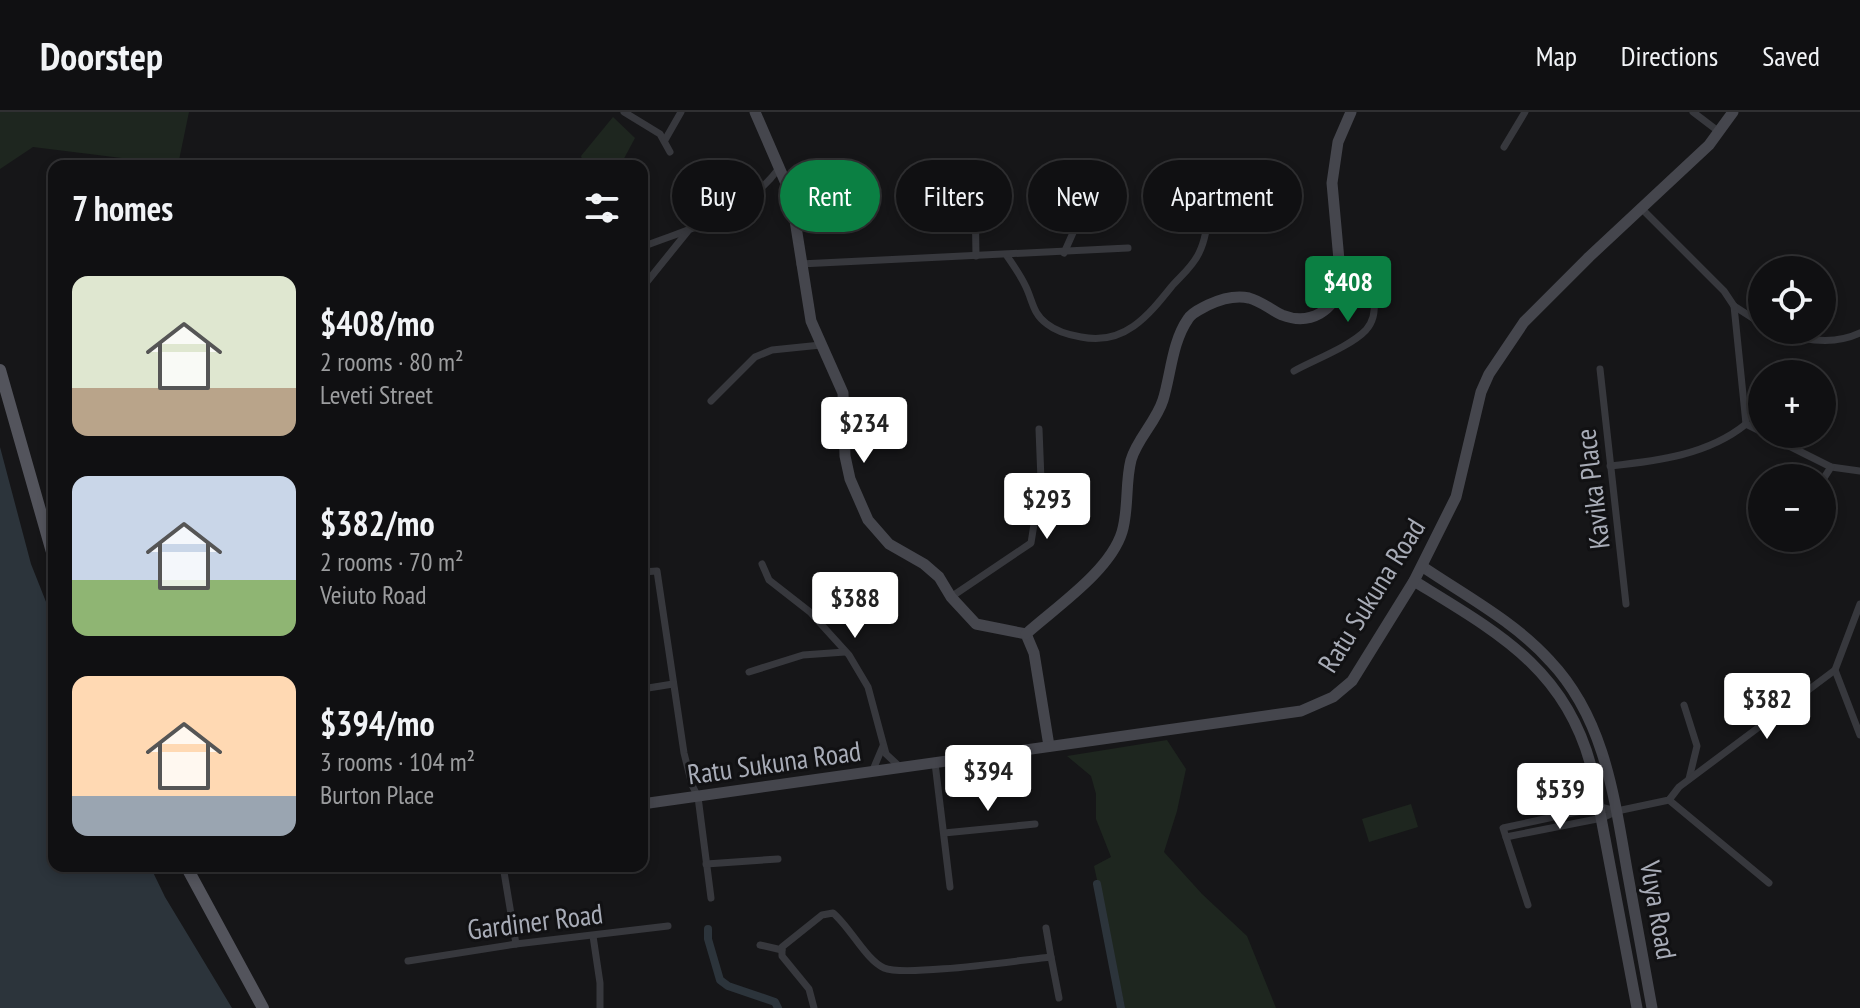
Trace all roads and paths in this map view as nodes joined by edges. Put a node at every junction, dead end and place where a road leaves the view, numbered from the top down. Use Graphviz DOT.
graph roads {
  1 [pos="624,112"];
  2 [pos="681,112"];
  3 [pos="755,112"];
  4 [pos="1351,112"];
  5 [pos="1525,112"];
  6 [pos="1693,112"];
  7 [pos="1733,112"];
  8 [pos="1718,131"];
  9 [pos="665,140"];
  10 [pos="1504,147"];
  11 [pos="670,152"];
  12 [pos="780,167"];
  13 [pos="764,185"];
  14 [pos="1642,209"];
  15 [pos="681,232"];
  16 [pos="687,232"];
  17 [pos="796,232"];
  18 [pos="976,232"];
  19 [pos="1073,232"];
  20 [pos="1205,232"];
  21 [pos="648,245"];
  22 [pos="1128,248"];
  23 [pos="1064,253"];
  24 [pos="976,256"];
  25 [pos="1007,256"];
  26 [pos="1339,259"];
  27 [pos="800,264"];
  28 [pos="648,280"];
  29 [pos="1734,306"];
  30 [pos="1748,315"];
  31 [pos="1860,333"];
  32 [pos="1836,339"];
  33 [pos="821,345"];
  34 [pos="1600,369"];
  35 [pos="0,370"];
  36 [pos="1294,371"];
  37 [pos="711,401"];
  38 [pos="1746,424"];
  39 [pos="1039,429"];
  40 [pos="1794,448"];
  41 [pos="1825,464"];
  42 [pos="1610,466"];
  43 [pos="1836,468"];
  44 [pos="1860,471"];
  45 [pos="48,538"];
  46 [pos="762,564"];
  47 [pos="1423,567"];
  48 [pos="648,572"];
  49 [pos="1414,581"];
  50 [pos="951,597"];
  51 [pos="1626,604"];
  52 [pos="1860,604"];
  53 [pos="1026,634"];
  54 [pos="845,652"];
  55 [pos="1835,670"];
  56 [pos="749,672"];
  57 [pos="673,684"];
  58 [pos="648,688"];
  59 [pos="1684,705"];
  60 [pos="1860,735"];
  61 [pos="883,746"];
  62 [pos="1049,746"];
  63 [pos="935,763"];
  64 [pos="901,768"];
  65 [pos="872,772"];
  66 [pos="1689,779"];
  67 [pos="698,797"];
  68 [pos="1669,800"];
  69 [pos="648,803"];
  70 [pos="1617,811"];
  71 [pos="1601,813"];
  72 [pos="1035,824"];
  73 [pos="944,833"];
  74 [pos="778,859"];
  75 [pos="706,864"];
  76 [pos="189,872"];
  77 [pos="504,872"];
  78 [pos="1769,883"];
  79 [pos="950,887"];
  80 [pos="711,898"];
  81 [pos="1528,905"];
  82 [pos="668,926"];
  83 [pos="1046,928"];
  84 [pos="593,936"];
  85 [pos="516,944"];
  86 [pos="760,945"];
  87 [pos="782,950"];
  88 [pos="1051,957"];
  89 [pos="408,961"];
  90 [pos="1059,998"];
  91 [pos="263,1008"];
  92 [pos="600,1008"];
  93 [pos="814,1008"];
  94 [pos="1637,1008"];
  95 [pos="1652,1008"];
  1 -- 9 [label="street"];
  2 -- 9 [label="street"];
  3 -- 12 [label="main road"];
  4 -- 26 [label="main road"];
  5 -- 10 [label="street"];
  6 -- 8 [label="street"];
  7 -- 8 [label="main road, Ratu Sukuna Road"];
  8 -- 14 [label="main road, Ratu Sukuna Road"];
  9 -- 11 [label="street"];
  12 -- 13 [label="street"];
  14 -- 29 [label="street"];
  14 -- 47 [label="main road, Ratu Sukuna Road"];
  15 -- 21 [label="street"];
  16 -- 28 [label="street"];
  17 -- 27 [label="main road"];
  18 -- 24 [label="street"];
  19 -- 23 [label="street"];
  20 -- 25 [label="street"];
  22 -- 23 [label="street"];
  23 -- 25 [label="street"];
  24 -- 25 [label="street"];
  24 -- 27 [label="street"];
  26 -- 36 [label="street"];
  26 -- 53 [label="main road"];
  27 -- 33 [label="main road"];
  29 -- 30 [label="street"];
  29 -- 38 [label="street"];
  31 -- 32 [label="street"];
  33 -- 37 [label="street"];
  33 -- 50 [label="main road"];
  34 -- 42 [label="street, Kavika Place"];
  35 -- 45 [label="main road"];
  38 -- 42 [label="street"];
  39 -- 50 [label="street"];
  40 -- 41 [label="street"];
  42 -- 51 [label="street, Kavika Place"];
  43 -- 44 [label="street"];
  46 -- 54 [label="street"];
  47 -- 49 [label="main road, Ratu Sukuna Road"];
  47 -- 70 [label="main road, Vuya Road"];
  48 -- 57 [label="street"];
  49 -- 62 [label="main road, Ratu Sukuna Road"];
  49 -- 71 [label="main road, Vuya Road"];
  50 -- 53 [label="main road"];
  52 -- 55 [label="street"];
  53 -- 62 [label="main road"];
  54 -- 56 [label="street"];
  54 -- 61 [label="street"];
  55 -- 60 [label="street"];
  55 -- 66 [label="street"];
  57 -- 58 [label="street"];
  57 -- 67 [label="street"];
  59 -- 66 [label="street"];
  61 -- 64 [label="street"];
  61 -- 65 [label="street"];
  62 -- 63 [label="main road, Ratu Sukuna Road"];
  63 -- 64 [label="main road, Ratu Sukuna Road"];
  63 -- 73 [label="street"];
  64 -- 65 [label="main road, Ratu Sukuna Road"];
  65 -- 67 [label="main road, Ratu Sukuna Road"];
  66 -- 68 [label="street"];
  67 -- 69 [label="main road, Ratu Sukuna Road"];
  67 -- 75 [label="street"];
  68 -- 70 [label="street"];
  68 -- 78 [label="street"];
  70 -- 71 [label="street"];
  70 -- 95 [label="main road, Vuya Road"];
  71 -- 81 [label="street"];
  71 -- 94 [label="main road, Vuya Road"];
  72 -- 73 [label="street"];
  73 -- 79 [label="street"];
  74 -- 75 [label="street"];
  75 -- 80 [label="street"];
  76 -- 91 [label="main road"];
  77 -- 85 [label="street"];
  82 -- 84 [label="street, Gardiner Road"];
  83 -- 88 [label="street"];
  84 -- 85 [label="street, Gardiner Road"];
  84 -- 92 [label="street"];
  85 -- 89 [label="street, Gardiner Road"];
  86 -- 87 [label="street"];
  87 -- 88 [label="street"];
  87 -- 93 [label="street"];
  88 -- 90 [label="street"];
}
